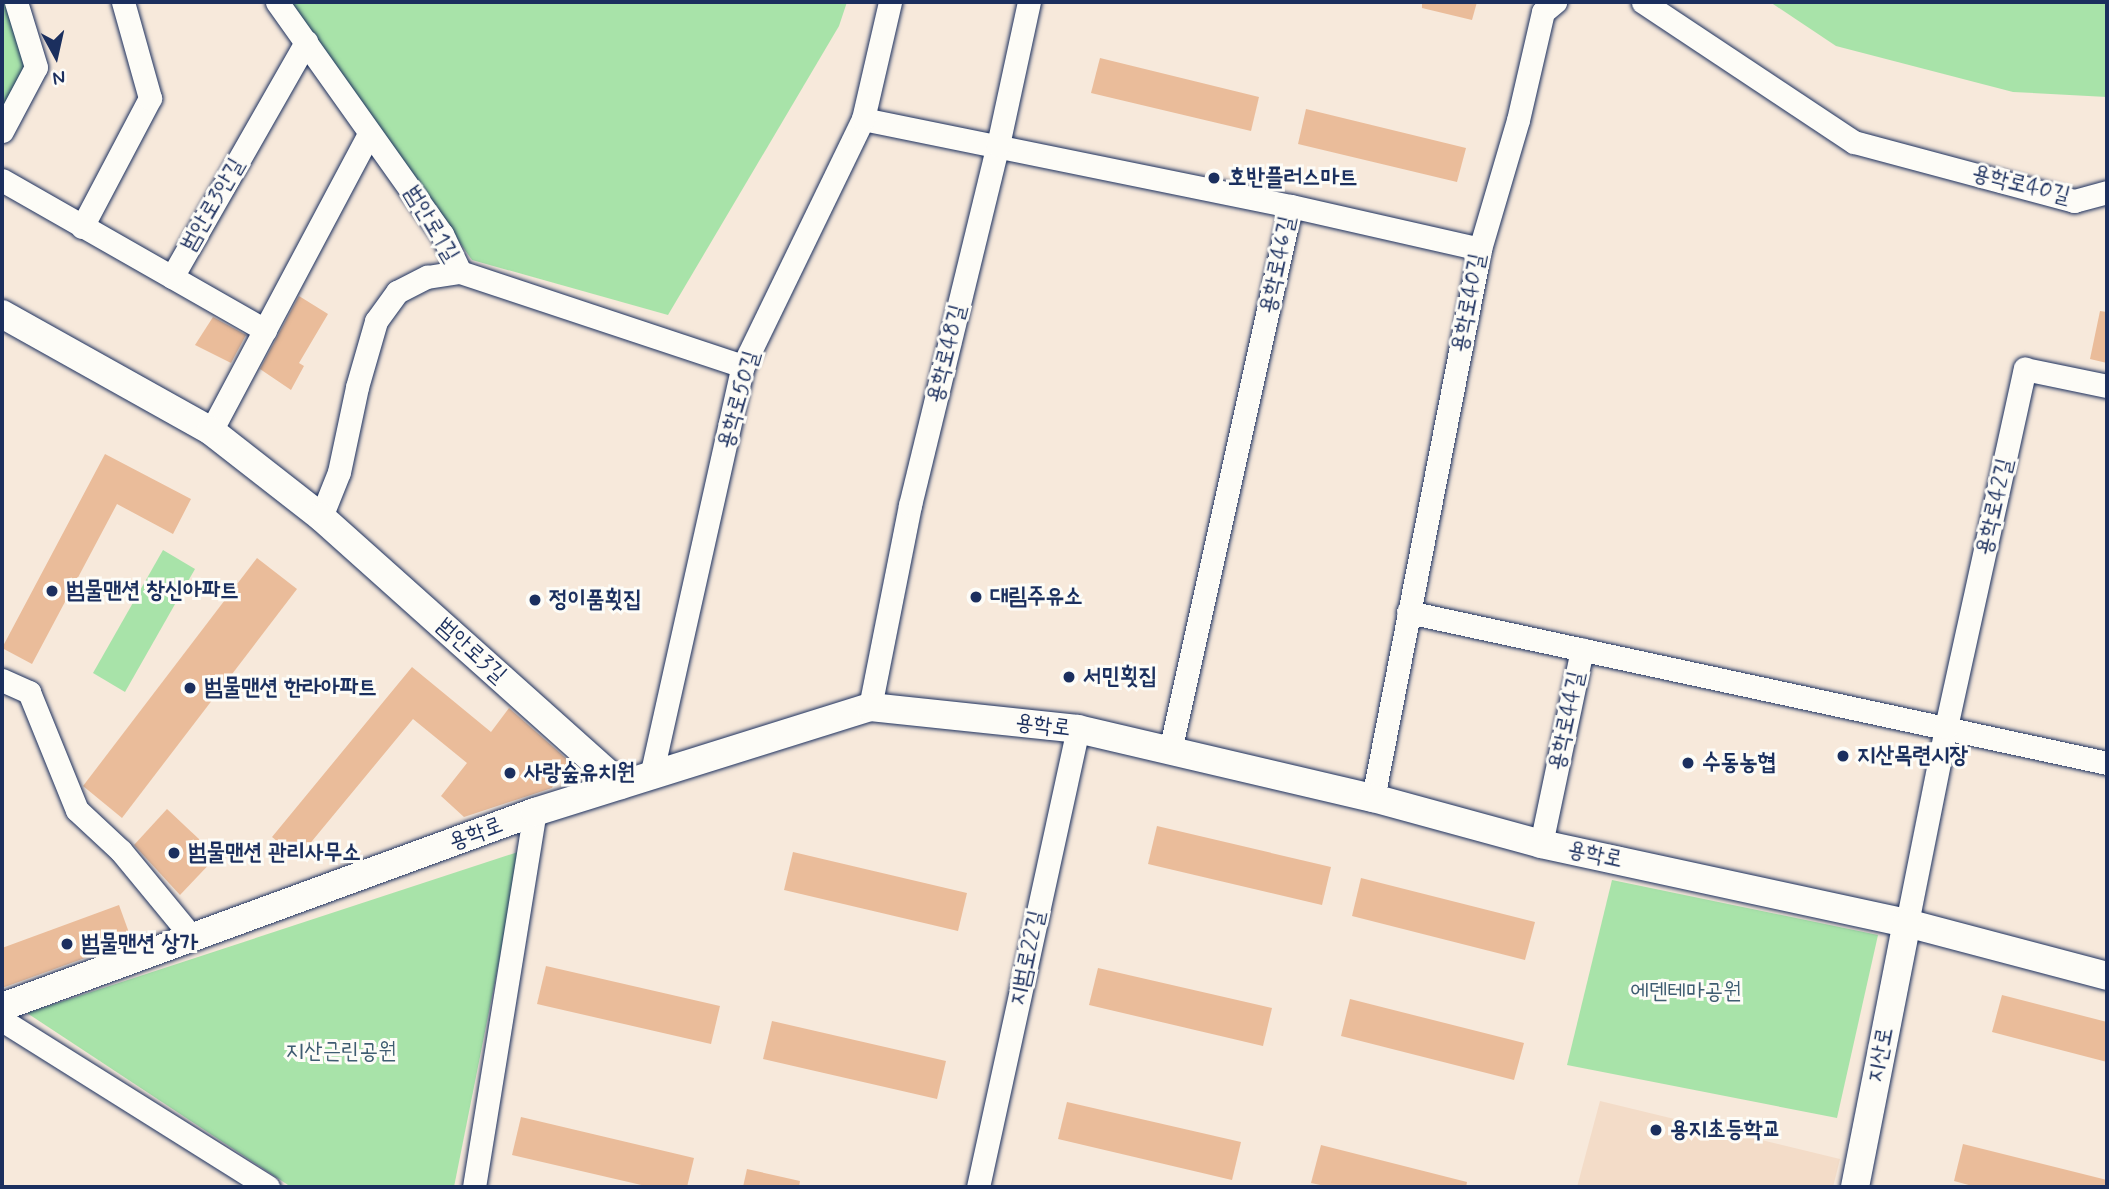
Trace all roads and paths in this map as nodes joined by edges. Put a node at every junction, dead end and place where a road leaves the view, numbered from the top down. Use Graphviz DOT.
graph roads {
  1 [pos="16,2"];
  2 [pos="124,2"];
  3 [pos="277,2"];
  4 [pos="890,2"];
  5 [pos="1029,2"];
  6 [pos="1555,2"];
  7 [pos="1643,2"];
  8 [pos="306,42"];
  9 [pos="863,119"];
  10 [pos="2,131"];
  11 [pos="369,134"];
  12 [pos="998,145"];
  13 [pos="2,180"];
  14 [pos="2107,192"];
  15 [pos="1291,206"];
  16 [pos="82,227"];
  17 [pos="1479,249"];
  18 [pos="460,272"];
  19 [pos="172,278"];
  20 [pos="2,314"];
  21 [pos="265,330"];
  22 [pos="743,366"];
  23 [pos="2107,386"];
  24 [pos="211,431"];
  25 [pos="321,517"];
  26 [pos="1408,612"];
  27 [pos="1582,649"];
  28 [pos="2,680"];
  29 [pos="870,707"];
  30 [pos="1946,727"];
  31 [pos="1078,730"];
  32 [pos="1170,751"];
  33 [pos="2107,763"];
  34 [pos="650,776"];
  35 [pos="621,785"];
  36 [pos="1373,798"];
  37 [pos="535,812"];
  38 [pos="1541,844"];
  39 [pos="1906,923"];
  40 [pos="192,937"];
  41 [pos="2107,975"];
  42 [pos="2,1007"];
  43 [pos="2,1020"];
  44 [pos="268,1187"];
  45 [pos="474,1187"];
  46 [pos="978,1187"];
  47 [pos="1855,1187"];
  1 -- 10 [label="street"];
  2 -- 16 [label="street"];
  3 -- 8 [label="street, 범안로1길"];
  4 -- 9 [label="street, 용학로50길"];
  5 -- 12 [label="street, 용학로48길"];
  6 -- 17 [label="street, 용학로40길"];
  7 -- 14 [label="street, 용학로40길"];
  8 -- 11 [label="street, 범안로1길"];
  8 -- 19 [label="street, 범안로3안길"];
  9 -- 12 [label="street, 용학로46길"];
  9 -- 22 [label="street, 용학로50길"];
  11 -- 18 [label="street, 범안로1길"];
  11 -- 21 [label="street"];
  12 -- 15 [label="street, 용학로46길"];
  12 -- 29 [label="street, 용학로48길"];
  13 -- 16 [label="street, 범안로3안길"];
  15 -- 17 [label="street"];
  15 -- 32 [label="street, 용학로46길"];
  16 -- 19 [label="street, 범안로3안길"];
  17 -- 26 [label="street, 용학로40길"];
  18 -- 22 [label="street, 범안로1길"];
  18 -- 25 [label="street"];
  19 -- 21 [label="street"];
  20 -- 24 [label="street, 범안로3길"];
  21 -- 24 [label="street"];
  22 -- 34 [label="street, 용학로50길"];
  23 -- 30 [label="street, 용학로42길"];
  24 -- 25 [label="street, 범안로3길"];
  25 -- 35 [label="street, 범안로3길"];
  26 -- 27 [label="street, 용학로44길"];
  26 -- 36 [label="street, 용학로40길"];
  27 -- 30 [label="street"];
  27 -- 38 [label="street, 용학로44길"];
  28 -- 40 [label="street"];
  29 -- 31 [label="street, 용학로"];
  29 -- 34 [label="street, 용학로"];
  30 -- 33 [label="street"];
  30 -- 39 [label="street, 용학로42길"];
  31 -- 32 [label="street, 용학로"];
  31 -- 46 [label="street, 지범로22길"];
  32 -- 36 [label="street, 용학로"];
  34 -- 35 [label="street, 용학로"];
  35 -- 37 [label="street, 용학로"];
  36 -- 38 [label="street, 용학로"];
  37 -- 40 [label="street, 용학로"];
  37 -- 45 [label="street"];
  38 -- 39 [label="street, 용학로"];
  39 -- 41 [label="street, 용학로"];
  39 -- 47 [label="street, 지산로"];
  40 -- 42 [label="street, 용학로"];
  43 -- 44 [label="street"];
}
